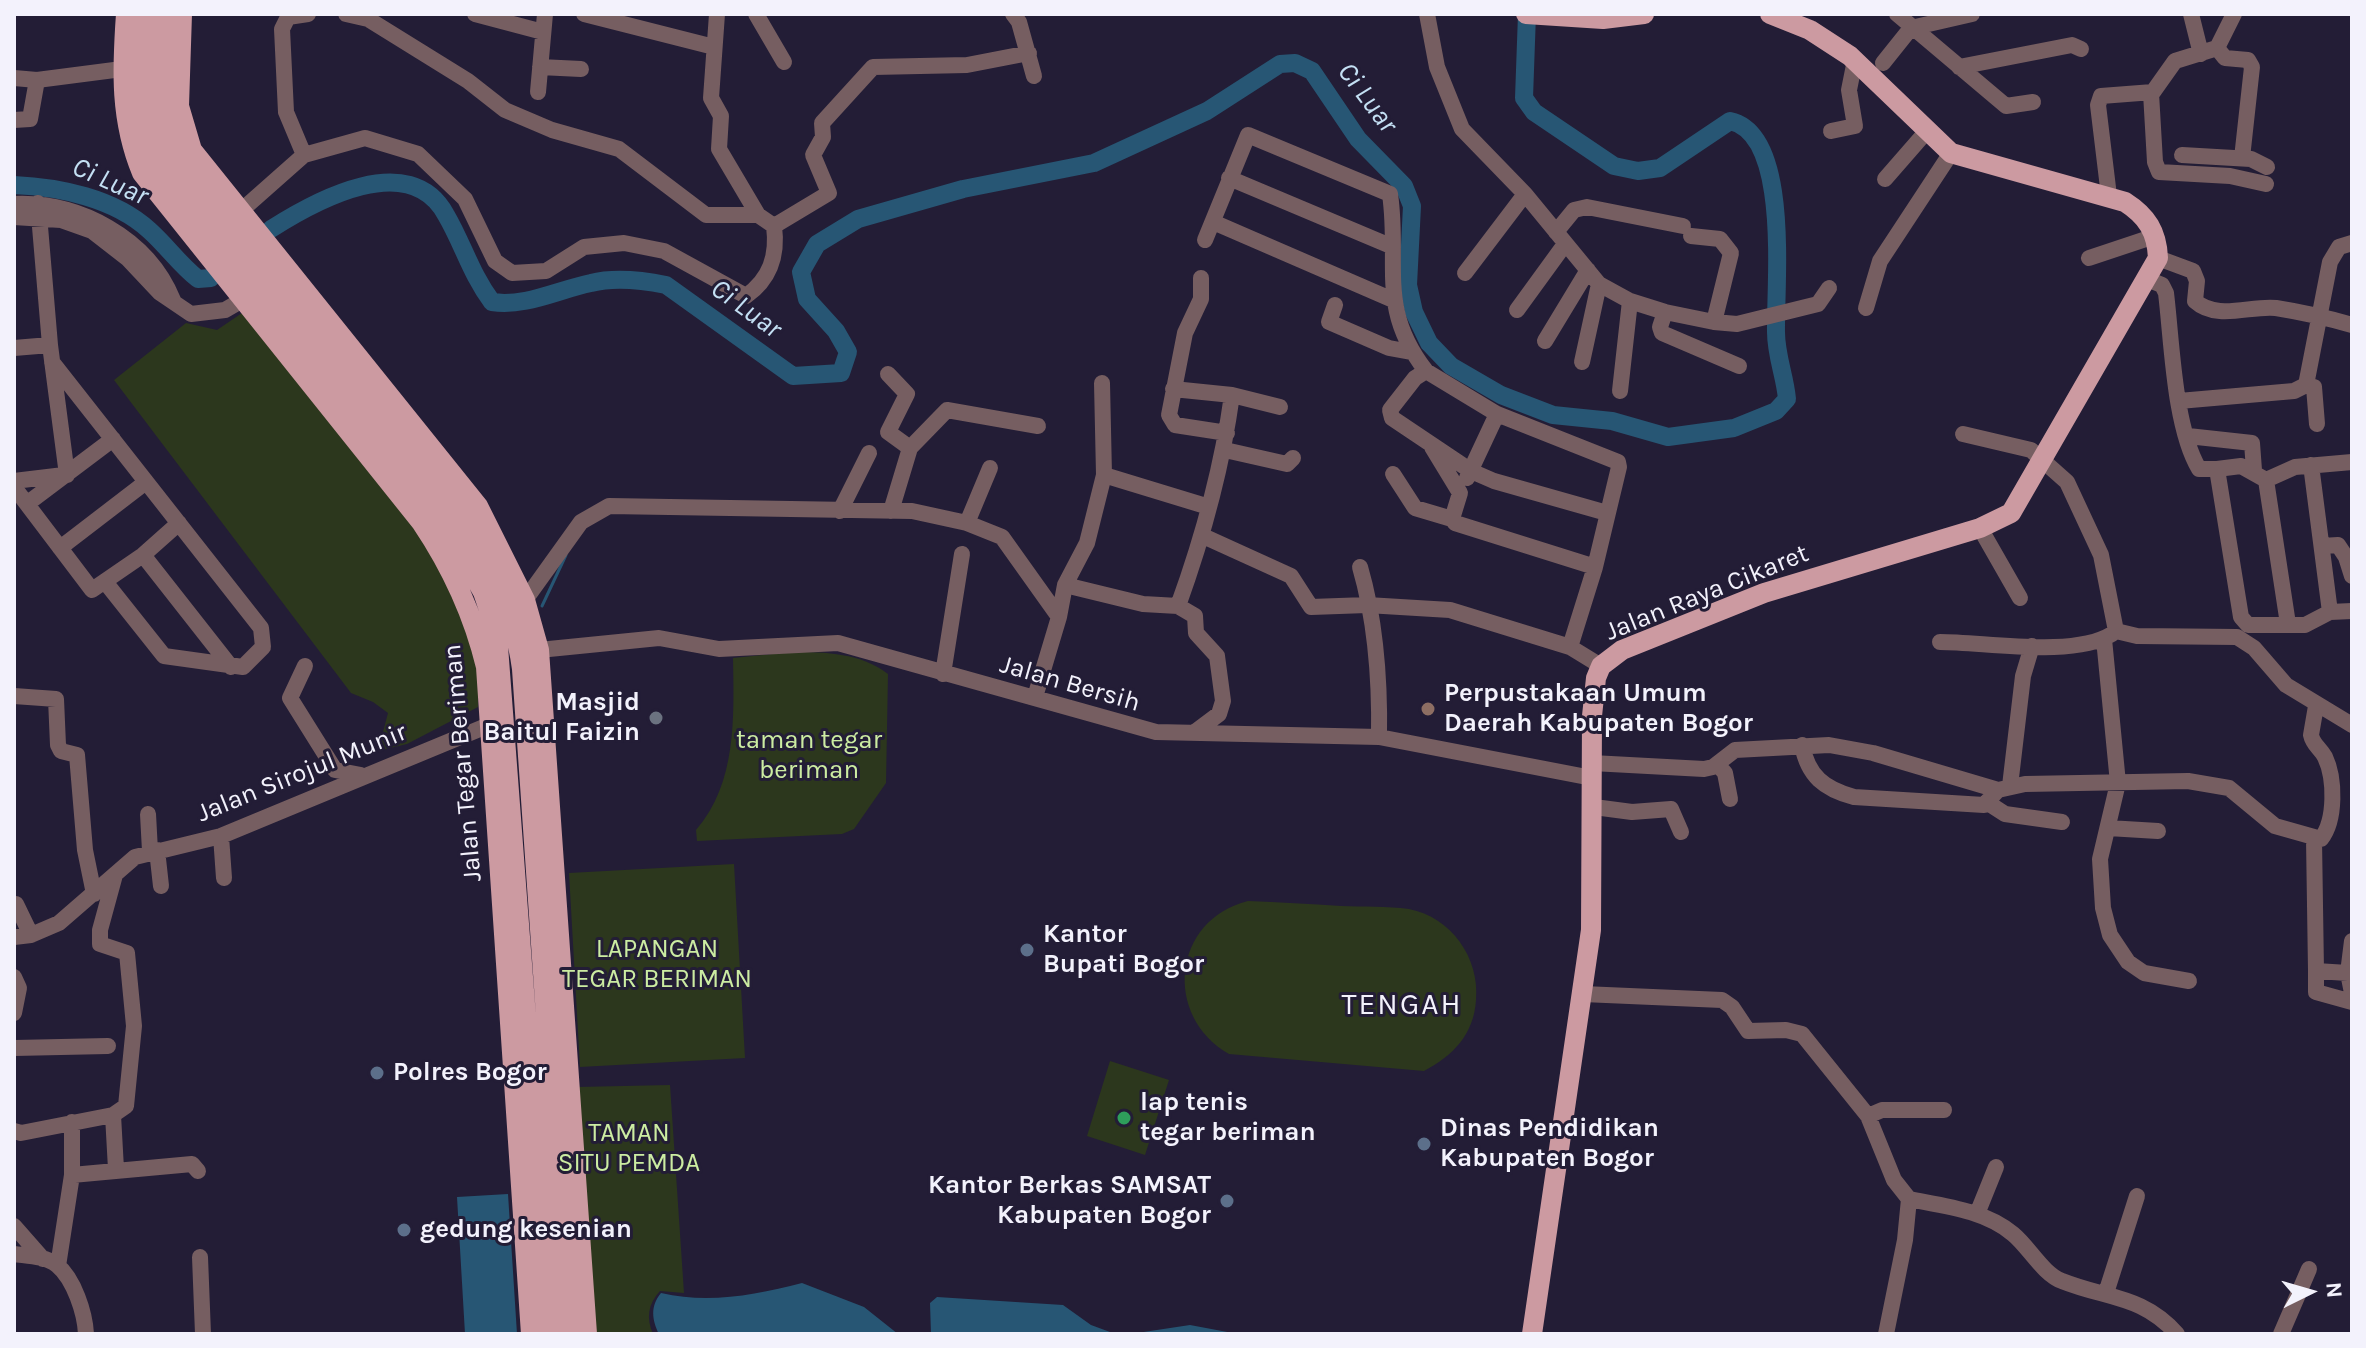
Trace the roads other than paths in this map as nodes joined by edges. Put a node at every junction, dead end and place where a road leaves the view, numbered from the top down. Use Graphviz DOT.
graph roads {
  1 [pos="126,14"];
  2 [pos="144,14"];
  3 [pos="163,14"];
  4 [pos="182,14"];
  5 [pos="308,14"];
  6 [pos="346,14"];
  7 [pos="475,14"];
  8 [pos="545,14"];
  9 [pos="584,14"];
  10 [pos="717,14"];
  11 [pos="756,14"];
  12 [pos="1013,14"];
  13 [pos="1427,14"];
  14 [pos="1644,14"];
  15 [pos="1770,14"];
  16 [pos="1972,14"];
  17 [pos="2191,14"];
  18 [pos="2234,14"];
  19 [pos="1533,15"];
  20 [pos="611,17"];
  21 [pos="1798,19"];
  22 [pos="1905,19"];
  23 [pos="543,32"];
  24 [pos="714,47"];
  25 [pos="2081,49"];
  26 [pos="2209,51"];
  27 [pos="1029,53"];
  28 [pos="1855,60"];
  29 [pos="784,62"];
  30 [pos="1883,63"];
  31 [pos="540,67"];
  32 [pos="1959,67"];
  33 [pos="122,69"];
  34 [pos="581,69"];
  35 [pos="1034,76"];
  36 [pos="14,78"];
  37 [pos="37,80"];
  38 [pos="538,92"];
  39 [pos="2151,93"];
  40 [pos="2033,102"];
  41 [pos="14,120"];
  42 [pos="1831,131"];
  43 [pos="1926,132"];
  44 [pos="1951,153"];
  45 [pos="304,155"];
  46 [pos="2182,155"];
  47 [pos="2242,158"];
  48 [pos="1229,178"];
  49 [pos="1885,179"];
  50 [pos="1525,194"];
  51 [pos="2109,196"];
  52 [pos="14,204"];
  53 [pos="243,209"];
  54 [pos="38,210"];
  55 [pos="758,215"];
  56 [pos="14,217"];
  57 [pos="1213,222"];
  58 [pos="774,226"];
  59 [pos="2155,236"];
  60 [pos="1561,238"];
  61 [pos="1205,240"];
  62 [pos="2352,243"];
  63 [pos="1393,247"];
  64 [pos="2089,258"];
  65 [pos="2158,258"];
  66 [pos="1465,273"];
  67 [pos="1594,277"];
  68 [pos="1201,278"];
  69 [pos="2147,279"];
  70 [pos="1829,288"];
  71 [pos="276,295"];
  72 [pos="244,299"];
  73 [pos="1393,300"];
  74 [pos="1630,301"];
  75 [pos="1335,305"];
  76 [pos="1866,308"];
  77 [pos="1517,310"];
  78 [pos="1665,312"];
  79 [pos="2318,317"];
  80 [pos="1714,322"];
  81 [pos="2352,325"];
  82 [pos="1545,341"];
  83 [pos="14,348"];
  84 [pos="1411,352"];
  85 [pos="51,354"];
  86 [pos="1582,362"];
  87 [pos="1739,366"];
  88 [pos="1426,371"];
  89 [pos="888,374"];
  90 [pos="1102,383"];
  91 [pos="2306,385"];
  92 [pos="1173,389"];
  93 [pos="1620,391"];
  94 [pos="1232,395"];
  95 [pos="2179,401"];
  96 [pos="1280,407"];
  97 [pos="1497,414"];
  98 [pos="386,418"];
  99 [pos="411,423"];
  100 [pos="2317,424"];
  101 [pos="1038,426"];
  102 [pos="1963,434"];
  103 [pos="2188,436"];
  104 [pos="113,439"];
  105 [pos="1427,439"];
  106 [pos="1226,441"];
  107 [pos="910,448"];
  108 [pos="869,453"];
  109 [pos="391,455"];
  110 [pos="2041,456"];
  111 [pos="1293,458"];
  112 [pos="370,459"];
  113 [pos="2352,462"];
  114 [pos="2311,465"];
  115 [pos="990,468"];
  116 [pos="2217,469"];
  117 [pos="1471,471"];
  118 [pos="1393,474"];
  119 [pos="67,475"];
  120 [pos="1104,475"];
  121 [pos="2260,475"];
  122 [pos="146,482"];
  123 [pos="14,484"];
  124 [pos="1460,493"];
  125 [pos="28,503"];
  126 [pos="1209,507"];
  127 [pos="840,511"];
  128 [pos="891,511"];
  129 [pos="1607,513"];
  130 [pos="1452,519"];
  131 [pos="179,523"];
  132 [pos="967,523"];
  133 [pos="1980,528"];
  134 [pos="1203,536"];
  135 [pos="2322,546"];
  136 [pos="60,548"];
  137 [pos="962,554"];
  138 [pos="143,555"];
  139 [pos="1360,567"];
  140 [pos="1595,567"];
  141 [pos="2352,576"];
  142 [pos="106,583"];
  143 [pos="1065,585"];
  144 [pos="2020,598"];
  145 [pos="525,600"];
  146 [pos="1367,605"];
  147 [pos="1178,606"];
  148 [pos="2352,611"];
  149 [pos="2330,612"];
  150 [pos="1057,623"];
  151 [pos="2288,624"];
  152 [pos="2110,635"];
  153 [pos="1940,642"];
  154 [pos="2032,646"];
  155 [pos="1570,647"];
  156 [pos="539,650"];
  157 [pos="305,666"];
  158 [pos="1601,666"];
  159 [pos="231,667"];
  160 [pos="943,674"];
  161 [pos="14,696"];
  162 [pos="1035,697"];
  163 [pos="2316,706"];
  164 [pos="489,725"];
  165 [pos="2352,725"];
  166 [pos="1195,732"];
  167 [pos="1379,737"];
  168 [pos="1802,745"];
  169 [pos="1717,764"];
  170 [pos="1592,770"];
  171 [pos="363,775"];
  172 [pos="2118,783"];
  173 [pos="1999,793"];
  174 [pos="1730,799"];
  175 [pos="1594,807"];
  176 [pos="148,814"];
  177 [pos="2062,822"];
  178 [pos="2108,828"];
  179 [pos="2158,831"];
  180 [pos="1681,832"];
  181 [pos="221,836"];
  182 [pos="2314,839"];
  183 [pos="154,850"];
  184 [pos="115,873"];
  185 [pos="224,878"];
  186 [pos="161,886"];
  187 [pos="94,894"];
  188 [pos="16,904"];
  189 [pos="22,936"];
  190 [pos="2352,941"];
  191 [pos="2316,971"];
  192 [pos="2348,973"];
  193 [pos="14,977"];
  194 [pos="2189,981"];
  195 [pos="2352,993"];
  196 [pos="1583,994"];
  197 [pos="2352,1002"];
  198 [pos="14,1013"];
  199 [pos="108,1046"];
  200 [pos="14,1048"];
  201 [pos="1944,1110"];
  202 [pos="113,1115"];
  203 [pos="1868,1116"];
  204 [pos="72,1122"];
  205 [pos="14,1131"];
  206 [pos="1996,1167"];
  207 [pos="116,1169"];
  208 [pos="198,1171"];
  209 [pos="72,1175"];
  210 [pos="530,1178"];
  211 [pos="2137,1196"];
  212 [pos="1909,1199"];
  213 [pos="1977,1214"];
  214 [pos="14,1226"];
  215 [pos="14,1254"];
  216 [pos="200,1257"];
  217 [pos="51,1262"];
  218 [pos="2309,1269"];
  219 [pos="555,1279"];
  220 [pos="2106,1293"];
  221 [pos="86,1334"];
  222 [pos="203,1334"];
  223 [pos="531,1334"];
  224 [pos="550,1334"];
  225 [pos="568,1334"];
  226 [pos="587,1334"];
  227 [pos="1532,1334"];
  228 [pos="1886,1334"];
  229 [pos="2177,1334"];
  230 [pos="2281,1334"];
  1 -- 33 [label="main road, Jalan Tegar Beriman"];
  2 -- 71 [label="main road, Jalan Tegar Beriman"];
  3 -- 71 [label="main road, Jalan Tegar Beriman"];
  4 -- 53 [label="main road"];
  5 -- 45 [label="street"];
  6 -- 55 [label="street"];
  7 -- 23 [label="street"];
  8 -- 23 [label="street"];
  9 -- 20 [label="street"];
  10 -- 24 [label="street"];
  11 -- 29 [label="street"];
  12 -- 27 [label="street"];
  13 -- 50 [label="street"];
  14 -- 19 [label="main road"];
  15 -- 21 [label="main road"];
  16 -- 22 [label="street"];
  17 -- 26 [label="street"];
  18 -- 26 [label="street"];
  20 -- 24 [label="street"];
  21 -- 28 [label="main road"];
  22 -- 30 [label="street"];
  22 -- 32 [label="street"];
  23 -- 31 [label="street"];
  24 -- 55 [label="street"];
  25 -- 32 [label="street"];
  26 -- 39 [label="street"];
  26 -- 47 [label="street"];
  27 -- 35 [label="street"];
  27 -- 58 [label="street"];
  28 -- 42 [label="street"];
  28 -- 43 [label="main road"];
  31 -- 34 [label="street"];
  31 -- 38 [label="street"];
  32 -- 40 [label="street"];
  33 -- 37 [label="street"];
  33 -- 72 [label="main road, Jalan Tegar Beriman"];
  36 -- 37 [label="street"];
  37 -- 41 [label="street"];
  39 -- 47 [label="street"];
  39 -- 51 [label="street"];
  43 -- 44 [label="main road"];
  43 -- 49 [label="street"];
  44 -- 51 [label="main road"];
  44 -- 76 [label="street"];
  45 -- 53 [label="street"];
  45 -- 58 [label="street"];
  46 -- 47 [label="street"];
  48 -- 57 [label="street"];
  48 -- 63 [label="street"];
  48 -- 63 [label="street"];
  50 -- 60 [label="street"];
  50 -- 66 [label="street"];
  51 -- 59 [label="main road"];
  52 -- 54 [label="street"];
  53 -- 99 [label="main road"];
  54 -- 56 [label="street"];
  54 -- 72 [label="street"];
  54 -- 85 [label="street"];
  55 -- 58 [label="street"];
  57 -- 61 [label="street"];
  57 -- 73 [label="street"];
  59 -- 64 [label="street"];
  59 -- 65 [label="main road"];
  60 -- 67 [label="street"];
  60 -- 77 [label="street"];
  60 -- 80 [label="street"];
  62 -- 79 [label="street"];
  63 -- 73 [label="street"];
  65 -- 69 [label="main road, Jalan Raya Cikaret"];
  65 -- 79 [label="street"];
  67 -- 74 [label="street"];
  67 -- 82 [label="street"];
  67 -- 86 [label="street"];
  68 -- 92 [label="street"];
  69 -- 95 [label="street"];
  69 -- 110 [label="main road, Jalan Raya Cikaret"];
  70 -- 80 [label="street"];
  71 -- 98 [label="main road, Jalan Tegar Beriman"];
  71 -- 109 [label="main road, Jalan Tegar Beriman"];
  72 -- 112 [label="main road, Jalan Tegar Beriman"];
  73 -- 84 [label="street"];
  74 -- 78 [label="street"];
  74 -- 93 [label="street"];
  75 -- 84 [label="street"];
  78 -- 80 [label="street"];
  78 -- 87 [label="street"];
  79 -- 81 [label="street"];
  79 -- 91 [label="street"];
  83 -- 85 [label="street"];
  84 -- 88 [label="street"];
  85 -- 104 [label="street"];
  85 -- 119 [label="street"];
  88 -- 97 [label="street"];
  88 -- 105 [label="street"];
  89 -- 107 [label="street"];
  90 -- 120 [label="street"];
  91 -- 95 [label="street"];
  91 -- 100 [label="street"];
  92 -- 94 [label="street"];
  92 -- 106 [label="street"];
  94 -- 96 [label="street"];
  94 -- 106 [label="street"];
  95 -- 103 [label="street"];
  97 -- 117 [label="street"];
  97 -- 129 [label="street"];
  98 -- 99 [label="main road"];
  98 -- 219 [label="main road, Jalan Tegar Beriman"];
  99 -- 145 [label="main road"];
  101 -- 107 [label="street"];
  102 -- 110 [label="street"];
  103 -- 116 [label="street"];
  103 -- 121 [label="street"];
  104 -- 119 [label="street"];
  104 -- 122 [label="street"];
  105 -- 117 [label="street"];
  105 -- 124 [label="street"];
  106 -- 111 [label="street"];
  106 -- 126 [label="street"];
  107 -- 128 [label="street"];
  108 -- 127 [label="street"];
  109 -- 112 [label="main road"];
  109 -- 210 [label="main road, Jalan Tegar Beriman"];
  110 -- 133 [label="main road, Jalan Raya Cikaret"];
  110 -- 152 [label="street"];
  112 -- 164 [label="main road, Jalan Tegar Beriman"];
  113 -- 114 [label="street"];
  114 -- 121 [label="street"];
  114 -- 135 [label="street"];
  115 -- 132 [label="street"];
  116 -- 121 [label="street"];
  116 -- 151 [label="street"];
  117 -- 124 [label="street"];
  117 -- 129 [label="street"];
  118 -- 130 [label="street"];
  119 -- 123 [label="street"];
  119 -- 125 [label="street"];
  120 -- 126 [label="street"];
  120 -- 143 [label="street"];
  121 -- 151 [label="street"];
  122 -- 131 [label="street"];
  122 -- 136 [label="street"];
  123 -- 125 [label="street"];
  124 -- 130 [label="street"];
  125 -- 136 [label="street"];
  126 -- 134 [label="street"];
  127 -- 128 [label="street"];
  127 -- 145 [label="street"];
  128 -- 132 [label="street"];
  129 -- 140 [label="street"];
  130 -- 140 [label="street"];
  131 -- 138 [label="street"];
  131 -- 159 [label="street"];
  132 -- 150 [label="street"];
  133 -- 144 [label="street"];
  133 -- 158 [label="main road, Jalan Raya Cikaret"];
  134 -- 146 [label="street"];
  134 -- 147 [label="street"];
  135 -- 141 [label="street"];
  135 -- 149 [label="street"];
  136 -- 142 [label="street"];
  137 -- 160 [label="street"];
  138 -- 142 [label="street"];
  138 -- 159 [label="street"];
  139 -- 146 [label="street"];
  140 -- 155 [label="street"];
  142 -- 159 [label="street"];
  143 -- 147 [label="street"];
  143 -- 150 [label="street"];
  145 -- 156 [label="main road"];
  146 -- 155 [label="street"];
  146 -- 167 [label="street"];
  147 -- 166 [label="street"];
  148 -- 149 [label="street"];
  149 -- 151 [label="street"];
  150 -- 162 [label="street"];
  152 -- 154 [label="street"];
  152 -- 163 [label="street"];
  152 -- 172 [label="street"];
  153 -- 154 [label="street"];
  154 -- 173 [label="street"];
  155 -- 158 [label="street"];
  156 -- 160 [label="street, Jalan Bersih"];
  156 -- 226 [label="main road"];
  157 -- 171 [label="street"];
  158 -- 170 [label="main road, Jalan Raya Cikaret"];
  160 -- 162 [label="street, Jalan Bersih"];
  161 -- 187 [label="street"];
  162 -- 166 [label="street, Jalan Bersih"];
  163 -- 165 [label="street"];
  163 -- 182 [label="street"];
  164 -- 171 [label="street, Jalan Sirojul Munir"];
  164 -- 210 [label="main road, Jalan Tegar Beriman"];
  166 -- 167 [label="street, Jalan Bersih"];
  167 -- 170 [label="street, Jalan Bersih"];
  168 -- 169 [label="street, Jalan Bersih"];
  168 -- 173 [label="street, Jalan Bersih"];
  168 -- 173 [label="street"];
  169 -- 170 [label="street, Jalan Bersih"];
  169 -- 174 [label="street"];
  170 -- 175 [label="main road, Jalan Raya Cikaret"];
  171 -- 181 [label="street, Jalan Sirojul Munir"];
  172 -- 173 [label="street"];
  172 -- 178 [label="street"];
  172 -- 182 [label="street"];
  173 -- 177 [label="street"];
  175 -- 180 [label="street"];
  175 -- 196 [label="main road, Jalan Raya Cikaret"];
  176 -- 183 [label="street"];
  178 -- 179 [label="street"];
  178 -- 194 [label="street"];
  181 -- 183 [label="street, Jalan Sirojul Munir"];
  181 -- 185 [label="street"];
  182 -- 191 [label="street"];
  183 -- 184 [label="street, Jalan Sirojul Munir"];
  183 -- 186 [label="street"];
  184 -- 187 [label="street, Jalan Sirojul Munir"];
  184 -- 202 [label="street"];
  187 -- 189 [label="street, Jalan Sirojul Munir"];
  188 -- 189 [label="street"];
  190 -- 192 [label="street"];
  191 -- 192 [label="street"];
  191 -- 197 [label="street"];
  192 -- 195 [label="street"];
  193 -- 198 [label="street"];
  196 -- 203 [label="street"];
  196 -- 227 [label="main road, Jalan Raya Cikaret"];
  199 -- 200 [label="street"];
  201 -- 203 [label="street"];
  202 -- 204 [label="street"];
  202 -- 207 [label="street"];
  203 -- 212 [label="street"];
  204 -- 205 [label="street"];
  204 -- 209 [label="street"];
  206 -- 213 [label="street"];
  207 -- 208 [label="street"];
  207 -- 209 [label="street"];
  209 -- 217 [label="street"];
  210 -- 219 [label="main road, Jalan Tegar Beriman"];
  210 -- 223 [label="main road, Jalan Tegar Beriman"];
  211 -- 220 [label="street"];
  212 -- 213 [label="street"];
  212 -- 228 [label="street"];
  213 -- 220 [label="street"];
  214 -- 217 [label="street"];
  215 -- 217 [label="street"];
  216 -- 222 [label="street"];
  217 -- 221 [label="street"];
  218 -- 230 [label="street"];
  219 -- 224 [label="main road, Jalan Tegar Beriman"];
  219 -- 225 [label="main road, Jalan Tegar Beriman"];
  220 -- 229 [label="street"];
}
